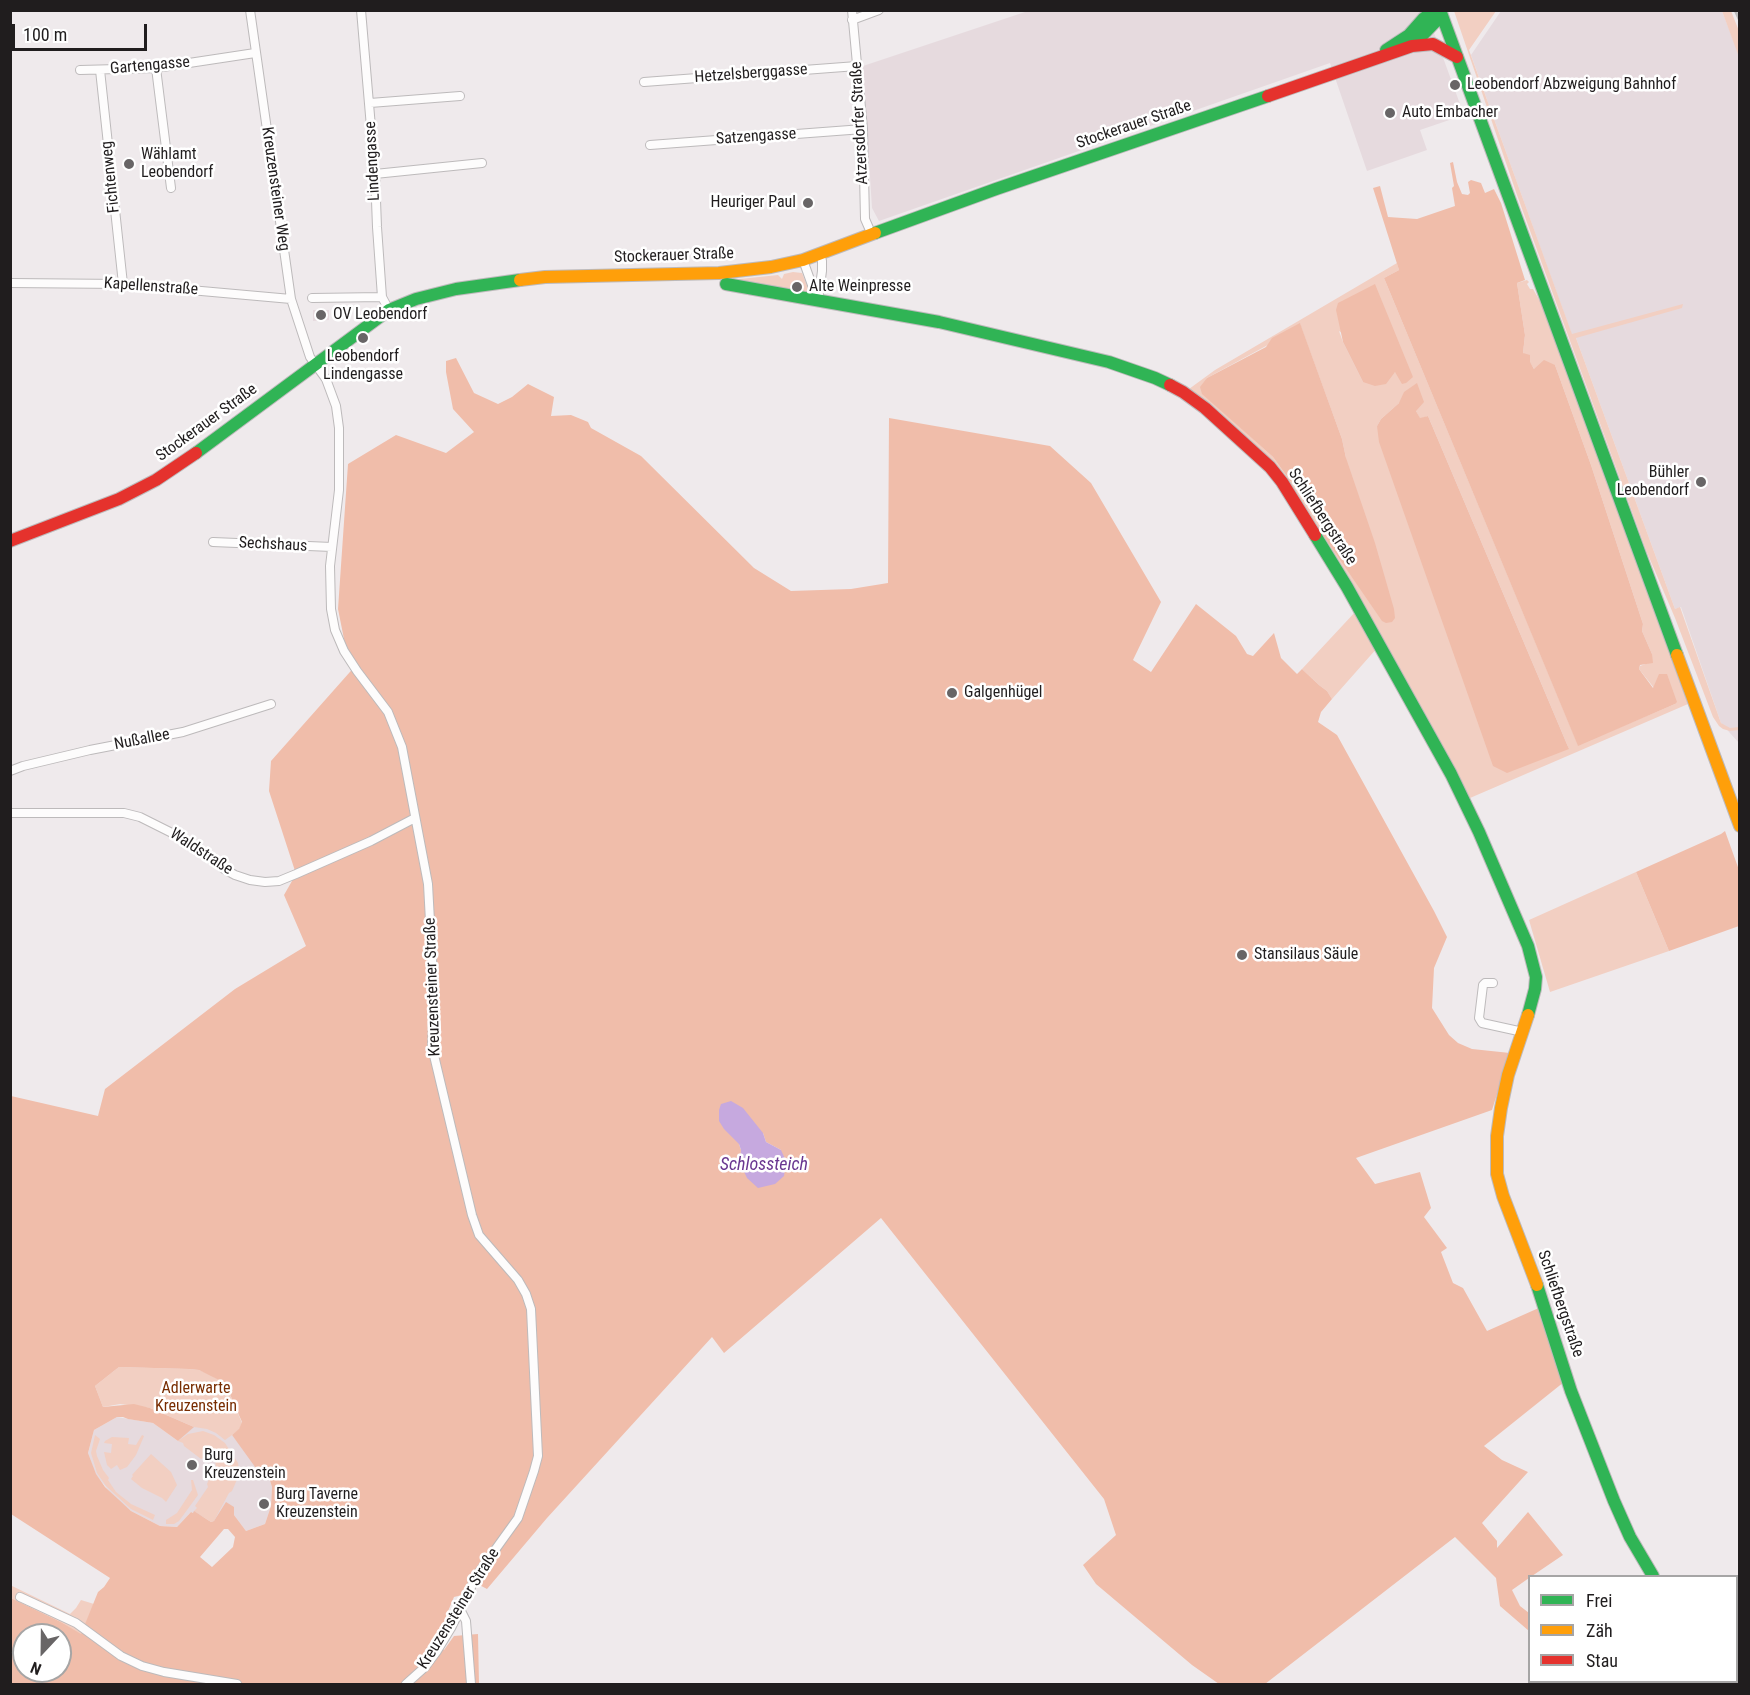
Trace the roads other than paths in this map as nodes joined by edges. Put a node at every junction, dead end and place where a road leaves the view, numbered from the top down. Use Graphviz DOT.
graph roads {
  1 [pos="250,10"];
  2 [pos="361,10"];
  3 [pos="879,10"];
  4 [pos="1438,10"];
  5 [pos="852,15"];
  6 [pos="1412,46"];
  7 [pos="255,53"];
  8 [pos="1376,57"];
  9 [pos="1457,57"];
  10 [pos="857,66"];
  11 [pos="156,68"];
  12 [pos="80,70"];
  13 [pos="100,70"];
  14 [pos="644,82"];
  15 [pos="460,96"];
  16 [pos="370,103"];
  17 [pos="863,129"];
  18 [pos="650,145"];
  19 [pos="482,164"];
  20 [pos="375,174"];
  21 [pos="171,188"];
  22 [pos="872,235"];
  23 [pos="820,253"];
  24 [pos="803,260"];
  25 [pos="10,283"];
  26 [pos="123,284"];
  27 [pos="726,284"];
  28 [pos="382,297"];
  29 [pos="312,298"];
  30 [pos="291,299"];
  31 [pos="818,300"];
  32 [pos="389,310"];
  33 [pos="315,364"];
  34 [pos="10,541"];
  35 [pos="213,542"];
  36 [pos="332,547"];
  37 [pos="272,704"];
  38 [pos="10,771"];
  39 [pos="10,813"];
  40 [pos="415,818"];
  41 [pos="1740,826"];
  42 [pos="1493,983"];
  43 [pos="1523,1032"];
  44 [pos="1652,1575"];
  45 [pos="20,1597"];
  46 [pos="460,1609"];
  47 [pos="237,1684"];
  48 [pos="406,1684"];
  49 [pos="471,1684"];
  1 -- 7 [label="street, Kreuzensteiner Weg"];
  2 -- 16 [label="street, Lindengasse"];
  3 -- 5 [label="street"];
  4 -- 6 [label="street, Stockerauer Straße"];
  4 -- 8 [label="street, Stockerauer Straße"];
  4 -- 9 [label="street"];
  5 -- 10 [label="street, Atzersdorfer Straße"];
  6 -- 8 [label="street, Stockerauer Straße"];
  6 -- 9 [label="street, Stockerauer Straße"];
  7 -- 11 [label="street, Gartengasse"];
  7 -- 30 [label="street, Kreuzensteiner Weg"];
  8 -- 22 [label="street, Stockerauer Straße"];
  9 -- 41 [label="street"];
  10 -- 14 [label="street, Hetzelsberggasse"];
  10 -- 17 [label="street, Atzersdorfer Straße"];
  11 -- 13 [label="street, Gartengasse"];
  11 -- 21 [label="street"];
  12 -- 13 [label="street, Gartengasse"];
  13 -- 26 [label="street, Fichtenweg"];
  15 -- 16 [label="street"];
  16 -- 20 [label="street, Lindengasse"];
  17 -- 18 [label="street, Satzengasse"];
  17 -- 22 [label="street, Atzersdorfer Straße"];
  19 -- 20 [label="street"];
  20 -- 28 [label="street, Lindengasse"];
  22 -- 23 [label="street, Stockerauer Straße"];
  23 -- 24 [label="street, Stockerauer Straße"];
  23 -- 31 [label="street"];
  24 -- 31 [label="street"];
  24 -- 32 [label="street, Stockerauer Straße"];
  25 -- 26 [label="street, Kapellenstraße"];
  26 -- 30 [label="street, Kapellenstraße"];
  27 -- 31 [label="street, Schliefbergstraße"];
  28 -- 29 [label="street"];
  28 -- 32 [label="street, Lindengasse"];
  30 -- 33 [label="street, Kreuzensteiner Weg"];
  31 -- 43 [label="street, Schliefbergstraße"];
  32 -- 33 [label="street, Stockerauer Straße"];
  33 -- 34 [label="street, Stockerauer Straße"];
  33 -- 36 [label="street, Kreuzensteiner Straße"];
  35 -- 36 [label="street, Sechshaus"];
  36 -- 40 [label="street, Kreuzensteiner Straße"];
  37 -- 38 [label="street, Nußallee"];
  39 -- 40 [label="street, Waldstraße"];
  40 -- 46 [label="street, Kreuzensteiner Straße"];
  42 -- 43 [label="street"];
  43 -- 44 [label="street, Schliefbergstraße"];
  45 -- 47 [label="street"];
  46 -- 48 [label="street, Kreuzensteiner Straße"];
  46 -- 49 [label="street"];
}
